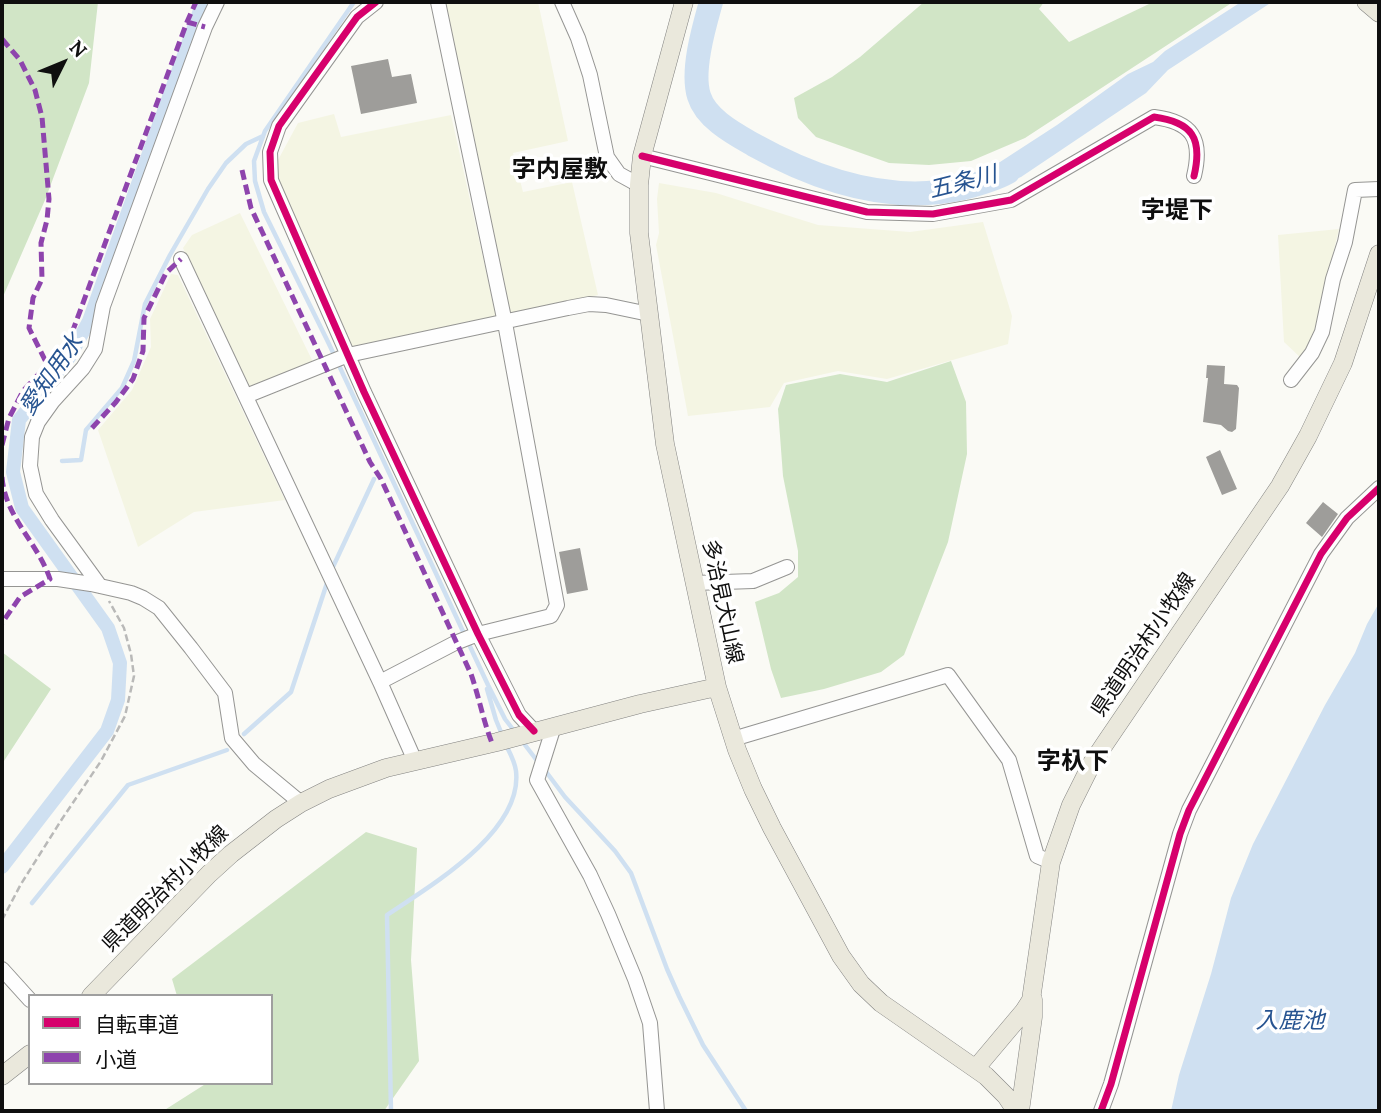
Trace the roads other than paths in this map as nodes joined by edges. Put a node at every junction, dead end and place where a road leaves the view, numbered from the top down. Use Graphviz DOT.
graph roads {
  1 [pos="217,2"];
  2 [pos="376,2"];
  3 [pos="438,2"];
  4 [pos="562,2"];
  5 [pos="684,2"];
  6 [pos="1366,2"];
  7 [pos="1379,13"];
  8 [pos="642,156"];
  9 [pos="1194,176"];
  10 [pos="639,185"];
  11 [pos="1379,189"];
  12 [pos="1379,254"];
  13 [pos="181,260"];
  14 [pos="649,314"];
  15 [pos="505,323"];
  16 [pos="346,355"];
  17 [pos="1291,380"];
  18 [pos="246,396"];
  19 [pos="1379,488"];
  20 [pos="787,567"];
  21 [pos="2,579"];
  22 [pos="695,583"];
  23 [pos="95,585"];
  24 [pos="477,635"];
  25 [pos="380,682"];
  26 [pos="717,687"];
  27 [pos="554,726"];
  28 [pos="531,732"];
  29 [pos="733,739"];
  30 [pos="415,761"];
  31 [pos="302,803"];
  32 [pos="1051,862"];
  33 [pos="2,969"];
  34 [pos="1033,992"];
  35 [pos="92,994"];
  36 [pos="28,998"];
  37 [pos="28,1056"];
  38 [pos="976,1068"];
  39 [pos="2,1076"];
  40 [pos="1111,1084"];
  41 [pos="1012,1108"];
  42 [pos="657,1111"];
  43 [pos="1101,1111"];
  44 [pos="1108,1111"];
  1 -- 23 [label="street"];
  2 -- 16 [label="street"];
  3 -- 15 [label="street"];
  4 -- 10 [label="street"];
  5 -- 8 [label="main road, 多治見犬山線"];
  6 -- 7 [label="main road"];
  8 -- 9 [label="street"];
  8 -- 10 [label="main road, 多治見犬山線"];
  10 -- 14 [label="main road, 多治見犬山線"];
  11 -- 17 [label="street"];
  12 -- 32 [label="main road, 県道明治村小牧線"];
  13 -- 18 [label="street"];
  14 -- 15 [label="street"];
  14 -- 22 [label="main road, 多治見犬山線"];
  15 -- 16 [label="street"];
  15 -- 24 [label="street"];
  16 -- 18 [label="street"];
  16 -- 24 [label="street"];
  18 -- 25 [label="street"];
  19 -- 40 [label="street"];
  20 -- 22 [label="street"];
  21 -- 23 [label="street"];
  22 -- 26 [label="main road, 多治見犬山線"];
  23 -- 31 [label="street"];
  24 -- 25 [label="street"];
  24 -- 28 [label="street"];
  25 -- 30 [label="street"];
  26 -- 27 [label="main road, 県道明治村小牧線"];
  26 -- 29 [label="main road, 多治見犬山線"];
  27 -- 28 [label="main road, 県道明治村小牧線"];
  27 -- 42 [label="street"];
  28 -- 30 [label="main road, 県道明治村小牧線"];
  29 -- 32 [label="street"];
  29 -- 38 [label="main road, 多治見犬山線"];
  30 -- 31 [label="main road, 県道明治村小牧線"];
  31 -- 35 [label="main road, 県道明治村小牧線"];
  32 -- 34 [label="main road, 県道明治村小牧線"];
  33 -- 36 [label="street"];
  34 -- 38 [label="main road, 県道明治村小牧線"];
  34 -- 41 [label="main road"];
  37 -- 39 [label="main road"];
  38 -- 41 [label="main road, 多治見犬山線"];
  40 -- 43 [label="street"];
  40 -- 44 [label="street"];
}
